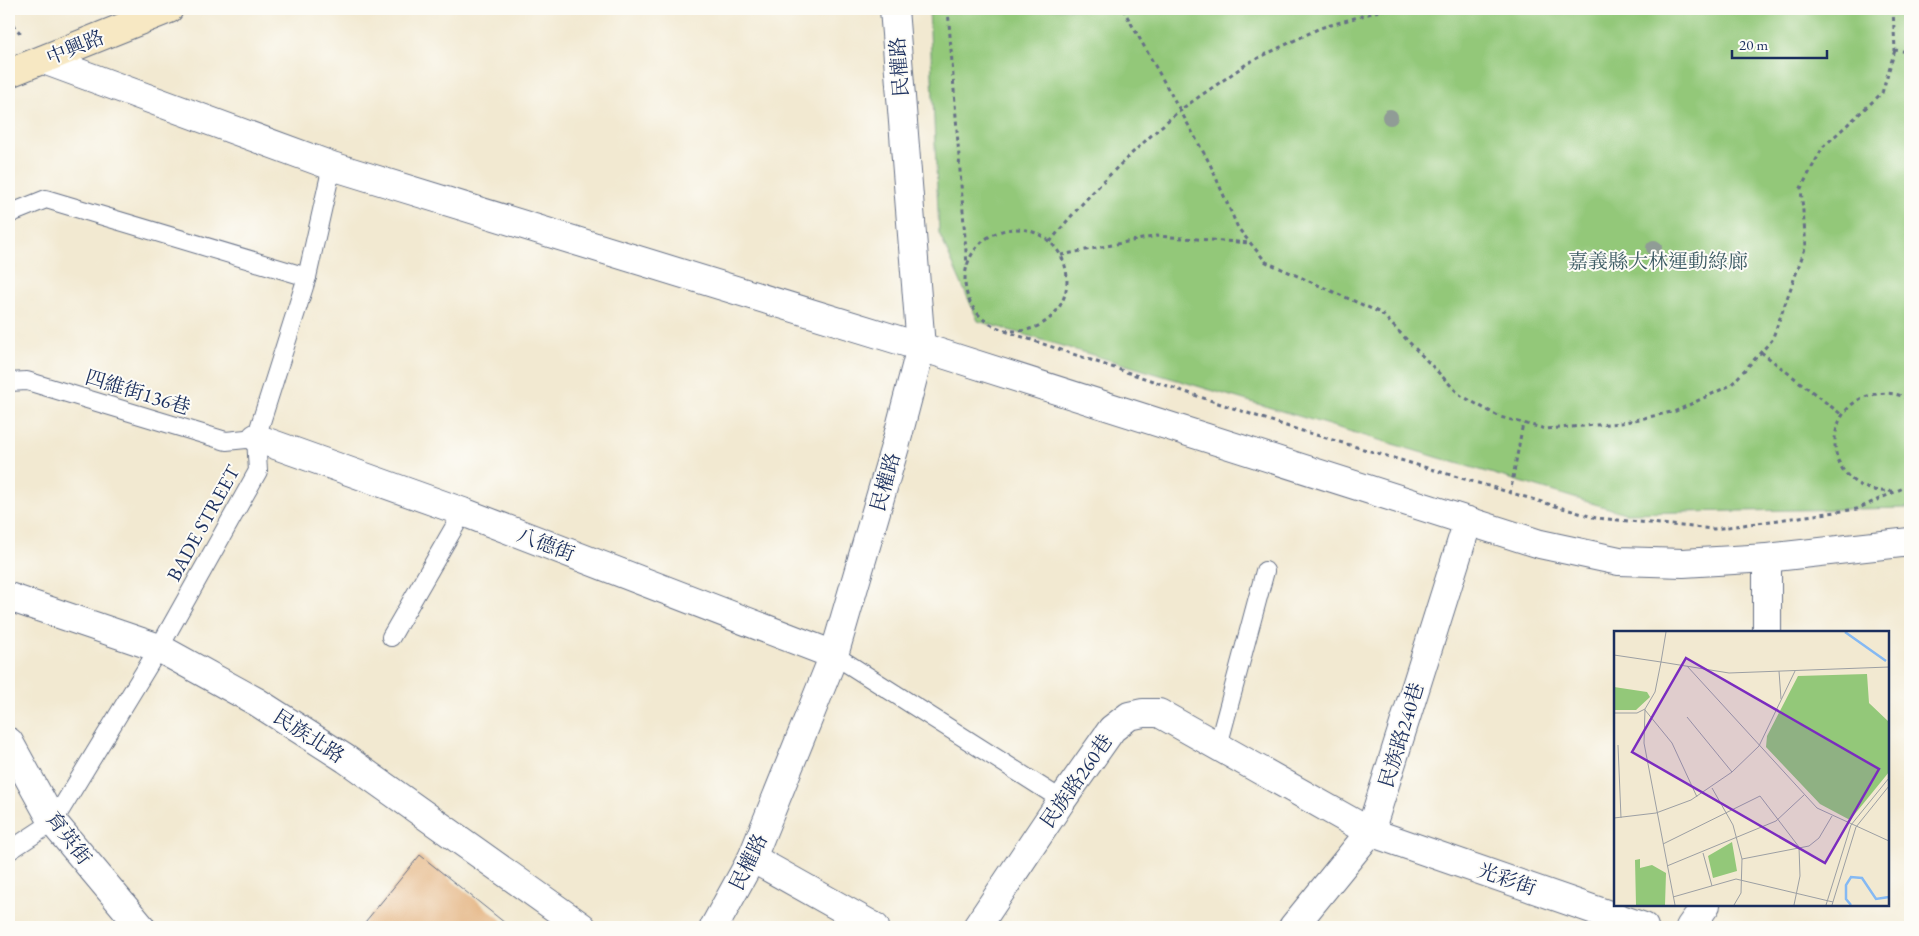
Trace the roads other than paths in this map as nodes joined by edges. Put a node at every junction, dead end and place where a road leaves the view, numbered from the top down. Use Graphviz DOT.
graph roads {
  1 [pos="169,9"];
  2 [pos="894,9"];
  3 [pos="44,60"];
  4 [pos="9,73"];
  5 [pos="332,166"];
  6 [pos="9,214"];
  7 [pos="307,278"];
  8 [pos="921,347"];
  9 [pos="9,382"];
  10 [pos="256,438"];
  11 [pos="463,512"];
  12 [pos="1468,521"];
  13 [pos="1910,542"];
  14 [pos="1766,558"];
  15 [pos="1265,571"];
  16 [pos="9,597"];
  17 [pos="1767,631"];
  18 [pos="391,637"];
  19 [pos="159,648"];
  20 [pos="834,655"];
  21 [pos="9,742"];
  22 [pos="1218,746"];
  23 [pos="1062,800"];
  24 [pos="53,822"];
  25 [pos="1370,832"];
  26 [pos="9,851"];
  27 [pos="752,858"];
  28 [pos="1705,906"];
  29 [pos="141,927"];
  30 [pos="582,927"];
  31 [pos="714,927"];
  32 [pos="874,927"];
  33 [pos="977,927"];
  34 [pos="1293,927"];
  35 [pos="1644,927"];
  36 [pos="1690,927"];
  1 -- 3 [label="main road, 中興路"];
  2 -- 8 [label="street, 民權路"];
  3 -- 4 [label="main road, 中興路"];
  3 -- 5 [label="street"];
  5 -- 7 [label="lane, BADE STREET"];
  5 -- 8 [label="street"];
  6 -- 7 [label="lane"];
  7 -- 10 [label="lane, BADE STREET"];
  8 -- 12 [label="street"];
  8 -- 20 [label="street, 民權路"];
  9 -- 10 [label="lane, 四維街136巷"];
  10 -- 11 [label="street, 八德街"];
  10 -- 19 [label="lane, BADE STREET"];
  11 -- 18 [label="lane"];
  11 -- 20 [label="street, 八德街"];
  12 -- 14 [label="street"];
  12 -- 25 [label="street, 民族路240巷"];
  13 -- 14 [label="street"];
  14 -- 17 [label="street"];
  15 -- 22 [label="lane"];
  16 -- 19 [label="street, 民族北路"];
  19 -- 24 [label="lane, BADE STREET"];
  19 -- 30 [label="street, 民族北路"];
  20 -- 23 [label="lane"];
  20 -- 27 [label="street, 民權路"];
  21 -- 24 [label="street, 育英街"];
  22 -- 23 [label="street, 民族路260巷"];
  22 -- 25 [label="street, 民族路260巷"];
  23 -- 33 [label="street, 民族路260巷"];
  24 -- 26 [label="lane, BADE STREET"];
  24 -- 29 [label="street, 育英街"];
  25 -- 34 [label="street, 民族路240巷"];
  25 -- 35 [label="street, 光彩街"];
  27 -- 31 [label="street, 民權路"];
  27 -- 32 [label="street"];
  28 -- 36 [label="street"];
}
